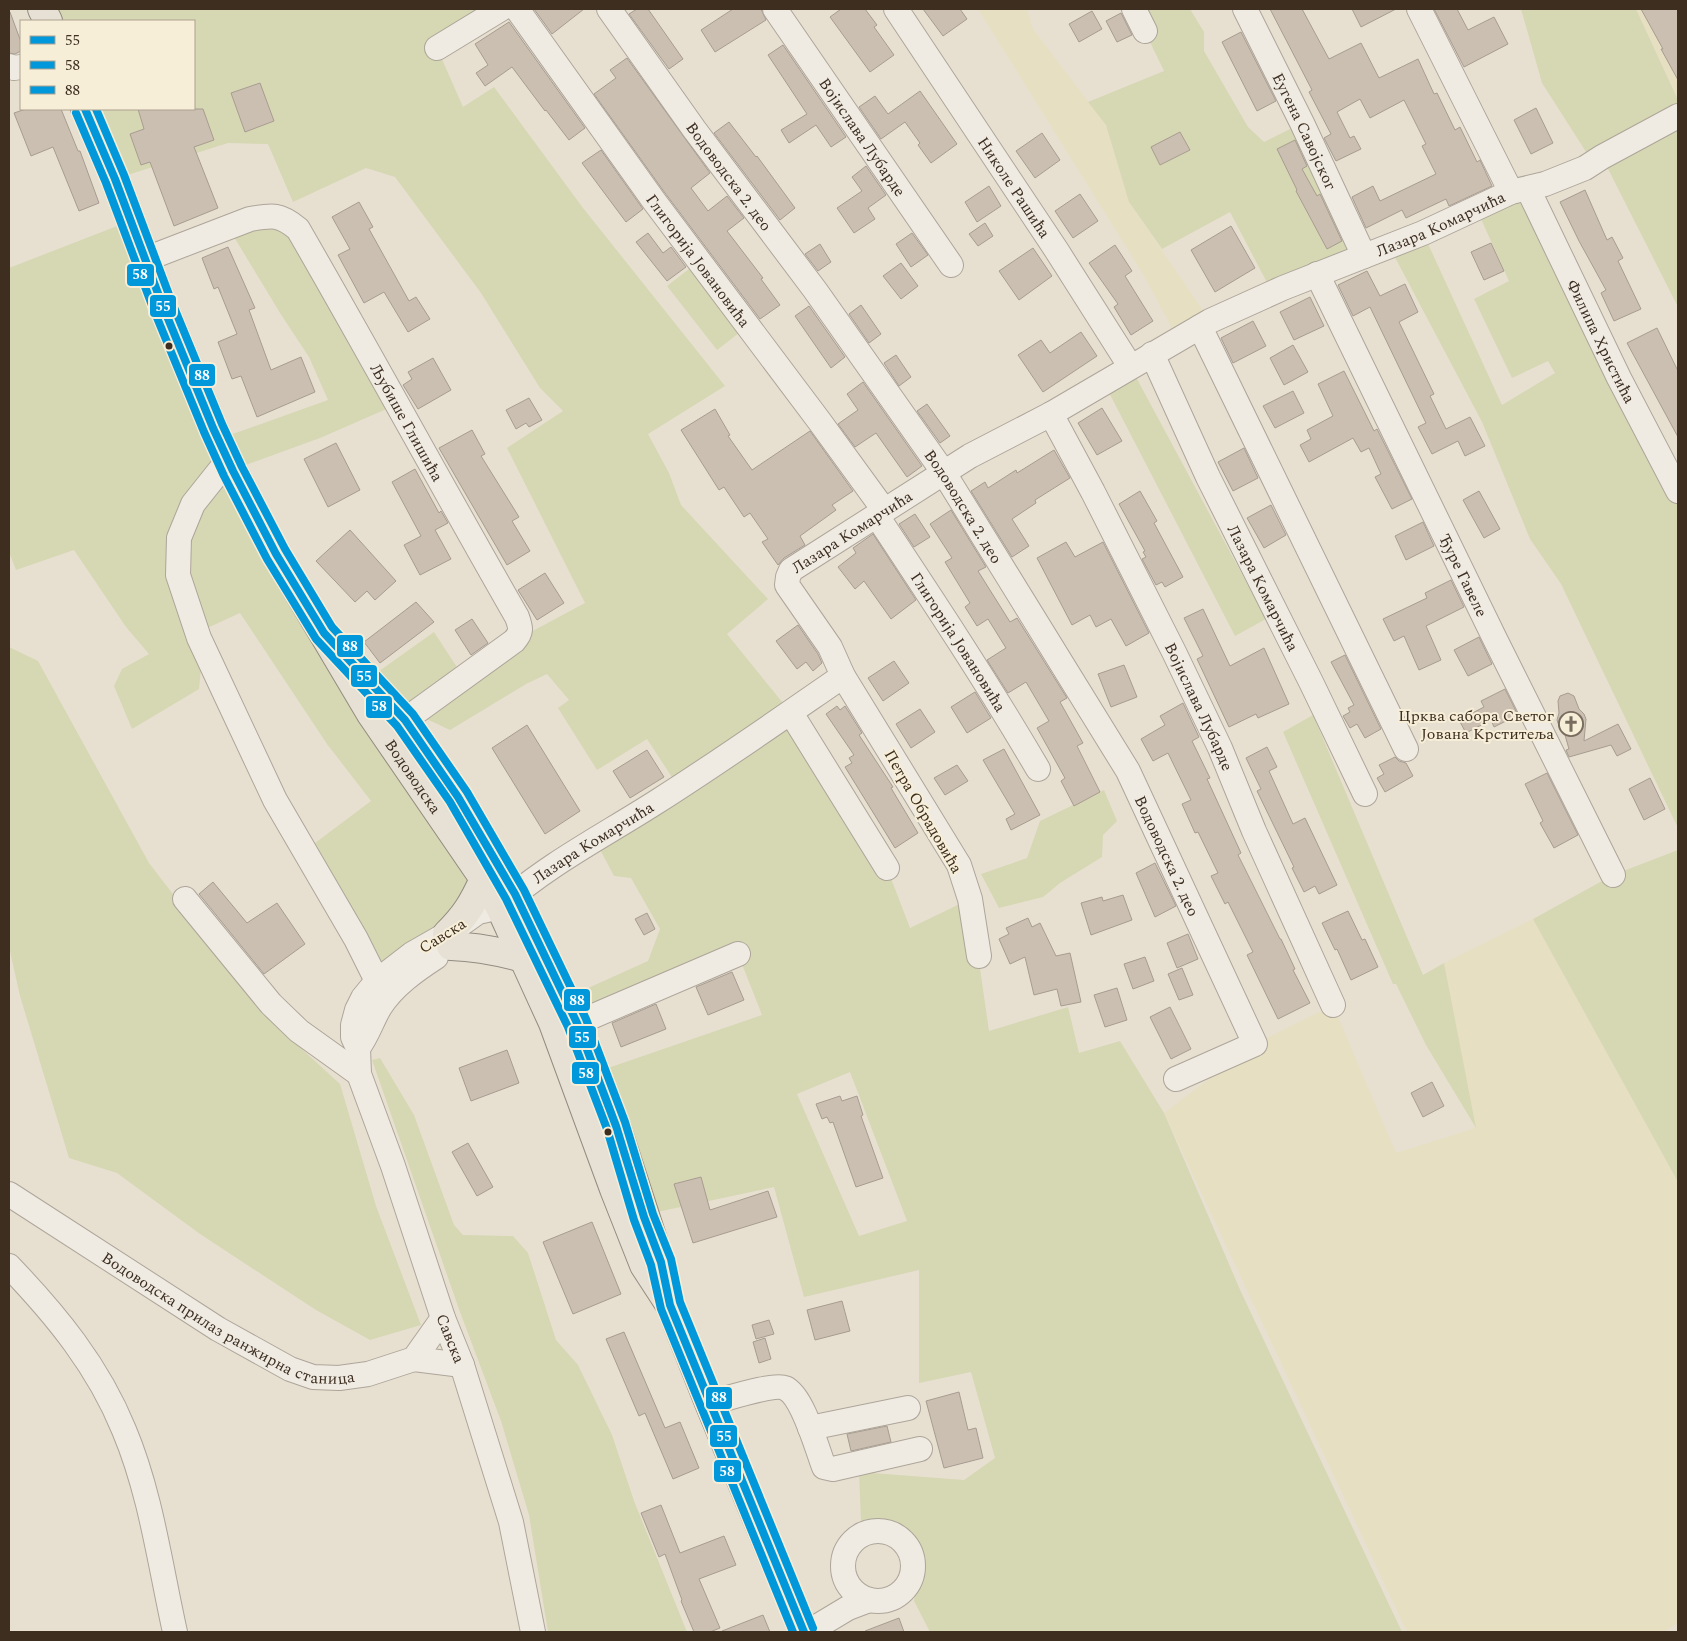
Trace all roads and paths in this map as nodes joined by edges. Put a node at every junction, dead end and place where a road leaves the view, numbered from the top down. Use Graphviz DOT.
graph roads {
  1 [pos="501,9"];
  2 [pos="518,9"];
  3 [pos="609,9"];
  4 [pos="775,9"];
  5 [pos="896,9"];
  6 [pos="1134,9"];
  7 [pos="1245,9"];
  8 [pos="1419,9"];
  9 [pos="1145,32"];
  10 [pos="437,48"];
  11 [pos="85,110"];
  12 [pos="1678,116"];
  13 [pos="1520,191"];
  14 [pos="1364,256"];
  15 [pos="146,259"];
  16 [pos="951,265"];
  17 [pos="1317,274"];
  18 [pos="1200,327"];
  19 [pos="1152,354"];
  20 [pos="1130,366"];
  21 [pos="1051,414"];
  22 [pos="228,460"];
  23 [pos="944,473"];
  24 [pos="1678,491"];
  25 [pos="880,513"];
  26 [pos="324,633"];
  27 [pos="844,676"];
  28 [pos="791,713"];
  29 [pos="405,720"];
  30 [pos="1406,749"];
  31 [pos="1038,768"];
  32 [pos="1365,794"];
  33 [pos="887,868"];
  34 [pos="1613,875"];
  35 [pos="484,879"];
  36 [pos="185,899"];
  37 [pos="507,900"];
  38 [pos="449,940"];
  39 [pos="738,954"];
  40 [pos="979,956"];
  41 [pos="523,958"];
  42 [pos="376,981"];
  43 [pos="1332,1005"];
  44 [pos="577,1023"];
  45 [pos="358,1048"];
  46 [pos="359,1074"];
  47 [pos="1176,1079"];
  48 [pos="9,1194"];
  49 [pos="9,1266"];
  50 [pos="670,1305"];
  51 [pos="443,1318"];
  52 [pos="414,1359"];
  53 [pos="462,1365"];
  54 [pos="709,1404"];
  55 [pos="908,1408"];
  56 [pos="810,1428"];
  57 [pos="920,1449"];
  58 [pos="868,1600"];
  59 [pos="175,1632"];
  60 [pos="533,1632"];
  61 [pos="806,1632"];
  1 -- 10 [label="street"];
  2 -- 25 [label="street, Глигорија Јовановића"];
  3 -- 23 [label="street, Водоводска 2. део"];
  4 -- 16 [label="street, Војислава Лубарде"];
  5 -- 20 [label="street, Николе Рашића"];
  6 -- 9 [label="street"];
  7 -- 14 [label="street, Еугена Савојског"];
  8 -- 13 [label="street, Филипа Христића"];
  11 -- 15 [label="main road, Водоводска"];
  12 -- 13 [label="street, Лазара Комарчића"];
  13 -- 14 [label="street, Лазара Комарчића"];
  13 -- 24 [label="street, Филипа Христића"];
  14 -- 17 [label="street, Лазара Комарчића"];
  15 -- 22 [label="main road, Водоводска"];
  15 -- 29 [label="street, Љубише Глишића"];
  17 -- 18 [label="street, Лазара Комарчића"];
  17 -- 34 [label="street, Ђуре Гавеле"];
  18 -- 19 [label="street, Лазара Комарчића"];
  18 -- 30 [label="street"];
  19 -- 20 [label="street, Лазара Комарчића"];
  19 -- 32 [label="street, Лазара Комарчића"];
  20 -- 21 [label="street, Лазара Комарчића"];
  21 -- 23 [label="street, Лазара Комарчића"];
  21 -- 43 [label="street, Војислава Лубарде"];
  22 -- 26 [label="main road, Водоводска"];
  22 -- 42 [label="street"];
  23 -- 25 [label="street, Лазара Комарчића"];
  23 -- 47 [label="street, Водоводска 2. део"];
  25 -- 27 [label="street, Лазара Комарчића"];
  25 -- 31 [label="street, Глигорија Јовановића"];
  26 -- 29 [label="main road, Водоводска"];
  26 -- 35 [label="main road, Водоводска"];
  27 -- 28 [label="street, Лазара Комарчића"];
  27 -- 40 [label="street, Петра Обрадовића"];
  28 -- 33 [label="street"];
  28 -- 37 [label="street, Лазара Комарчића"];
  29 -- 37 [label="main road, Водоводска"];
  35 -- 37 [label="main road, Водоводска"];
  35 -- 38 [label="main road"];
  36 -- 46 [label="street"];
  37 -- 38 [label="street, Савска"];
  37 -- 41 [label="main road, Водоводска"];
  37 -- 44 [label="main road, Водоводска"];
  38 -- 41 [label="main road"];
  38 -- 42 [label="street, Савска"];
  38 -- 45 [label="street, Савска"];
  39 -- 44 [label="street"];
  41 -- 50 [label="main road, Водоводска"];
  42 -- 45 [label="street, Савска"];
  44 -- 50 [label="main road, Водоводска"];
  45 -- 46 [label="street, Савска"];
  46 -- 51 [label="street, Савска"];
  48 -- 52 [label="street, Водоводска прилаз ранжирна станица"];
  49 -- 59 [label="street"];
  50 -- 54 [label="main road, Водоводска"];
  51 -- 52 [label="street"];
  51 -- 53 [label="street, Савска"];
  52 -- 53 [label="street"];
  53 -- 60 [label="street, Савска"];
  54 -- 56 [label="street"];
  54 -- 61 [label="main road, Водоводска"];
  55 -- 56 [label="street"];
  56 -- 57 [label="street"];
  58 -- 61 [label="street"];
}
